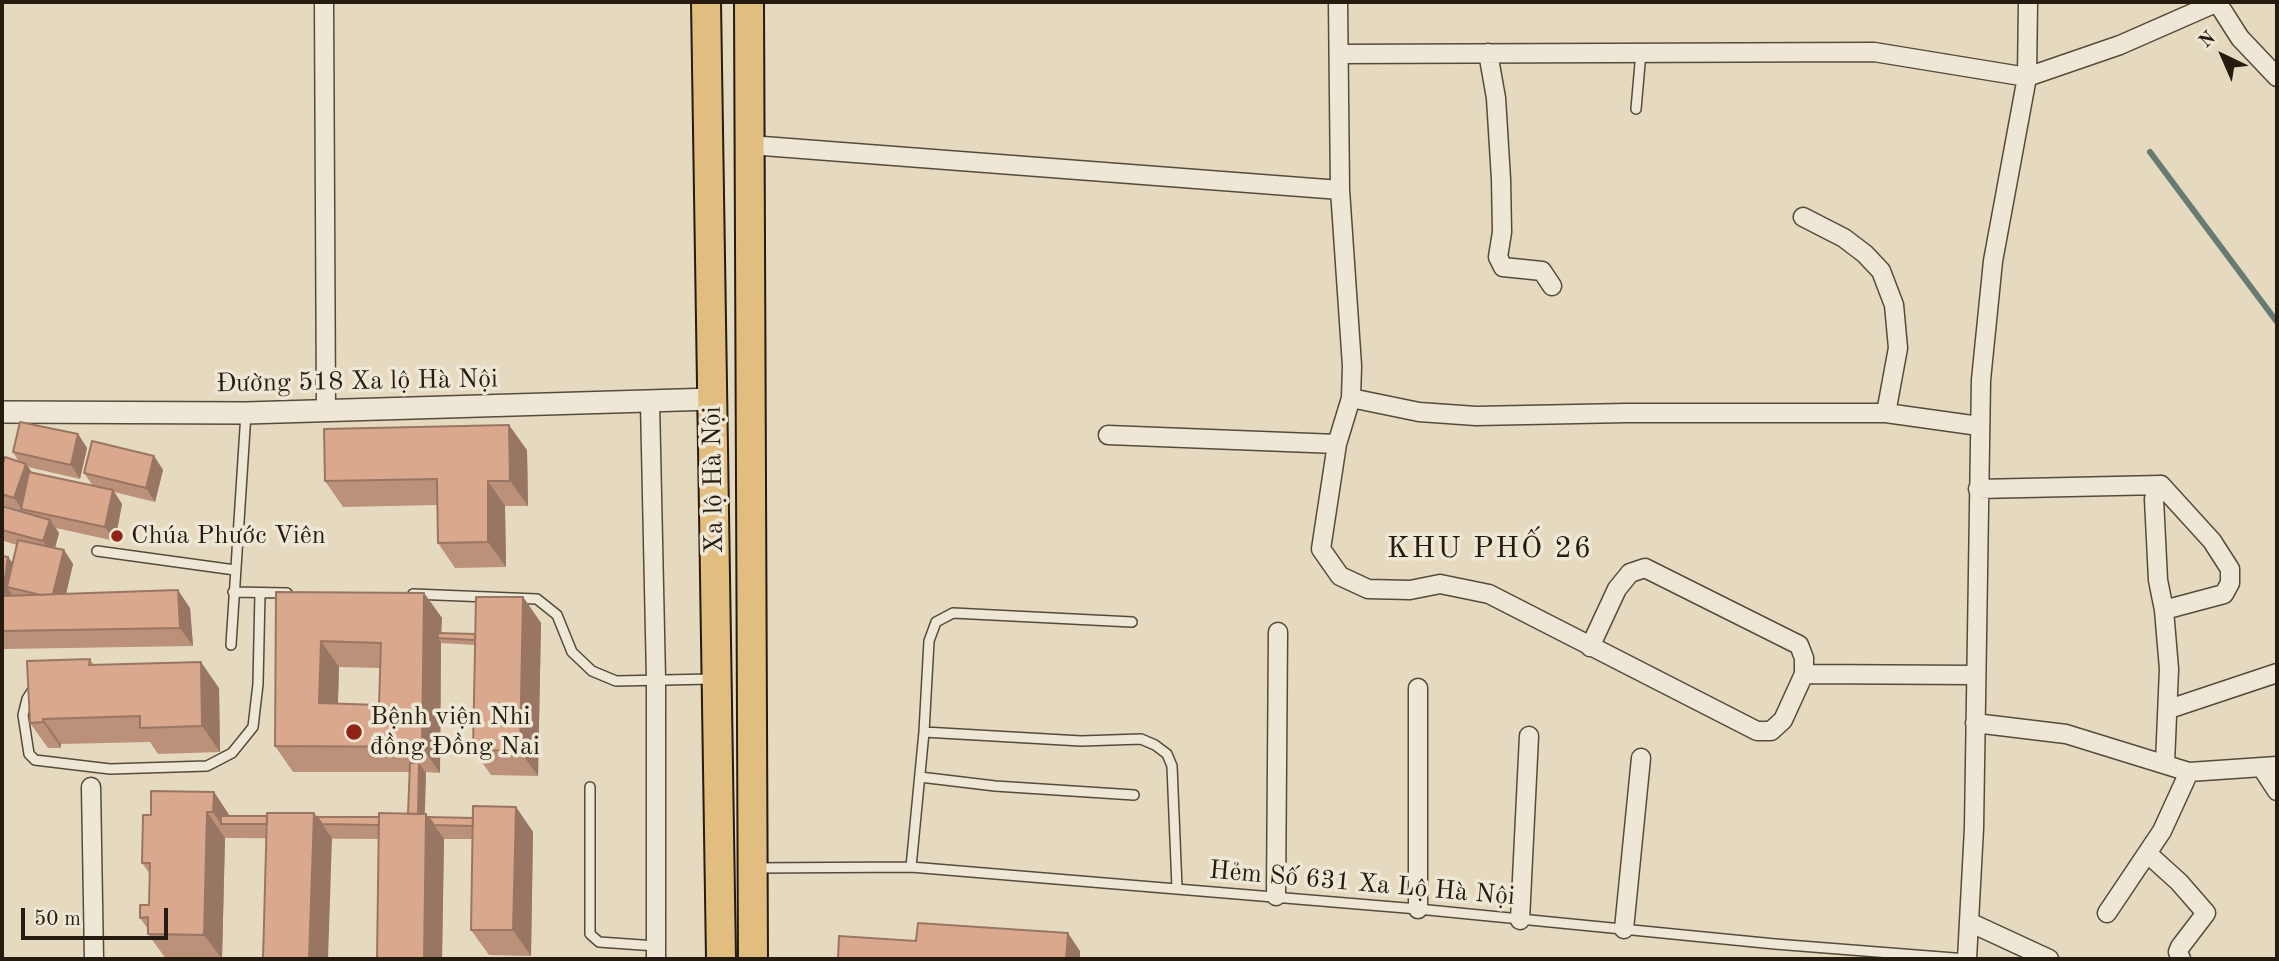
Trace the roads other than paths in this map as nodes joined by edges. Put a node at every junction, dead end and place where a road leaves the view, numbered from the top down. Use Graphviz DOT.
graph roads {
  1 [pos="324,2"];
  2 [pos="706,2"];
  3 [pos="749,2"];
  4 [pos="1338,2"];
  5 [pos="2028,2"];
  6 [pos="2218,2"];
  7 [pos="1641,52"];
  8 [pos="1488,53"];
  9 [pos="1339,54"];
  10 [pos="2027,77"];
  11 [pos="2277,77"];
  12 [pos="1636,109"];
  13 [pos="750,145"];
  14 [pos="1340,190"];
  15 [pos="1803,217"];
  16 [pos="1552,286"];
  17 [pos="1351,398"];
  18 [pos="713,399"];
  19 [pos="650,403"];
  20 [pos="326,411"];
  21 [pos="2,412"];
  22 [pos="246,413"];
  23 [pos="1886,413"];
  24 [pos="1979,426"];
  25 [pos="1108,435"];
  26 [pos="1337,444"];
  27 [pos="2161,485"];
  28 [pos="1978,489"];
  29 [pos="97,551"];
  30 [pos="235,570"];
  31 [pos="233,593"];
  32 [pos="260,593"];
  33 [pos="300,593"];
  34 [pos="409,594"];
  35 [pos="2164,610"];
  36 [pos="1132,622"];
  37 [pos="1278,632"];
  38 [pos="232,645"];
  39 [pos="1590,647"];
  40 [pos="2277,673"];
  41 [pos="1804,674"];
  42 [pos="1974,675"];
  43 [pos="717,678"];
  44 [pos="656,679"];
  45 [pos="39,682"];
  46 [pos="1418,688"];
  47 [pos="2169,709"];
  48 [pos="1975,723"];
  49 [pos="924,732"];
  50 [pos="1529,736"];
  51 [pos="1641,758"];
  52 [pos="2165,762"];
  53 [pos="2269,767"];
  54 [pos="2189,772"];
  55 [pos="920,777"];
  56 [pos="91,788"];
  57 [pos="590,788"];
  58 [pos="2277,791"];
  59 [pos="1134,795"];
  60 [pos="2148,854"];
  61 [pos="911,867"];
  62 [pos="753,869"];
  63 [pos="1177,888"];
  64 [pos="1276,896"];
  65 [pos="1418,909"];
  66 [pos="2107,913"];
  67 [pos="1520,920"];
  68 [pos="1969,922"];
  69 [pos="1624,929"];
  70 [pos="656,953"];
  71 [pos="94,959"];
  72 [pos="720,959"];
  73 [pos="753,959"];
  74 [pos="1967,959"];
  75 [pos="2049,959"];
  76 [pos="2181,959"];
  1 -- 20 [label="street"];
  2 -- 18 [label="highway, Xa lộ Hà Nội"];
  3 -- 13 [label="highway, Xa lộ Hà Nội"];
  4 -- 9 [label="street"];
  5 -- 10 [label="street"];
  6 -- 10 [label="street"];
  6 -- 11 [label="street"];
  7 -- 8 [label="street"];
  7 -- 10 [label="street"];
  7 -- 12 [label="lane"];
  8 -- 9 [label="street"];
  8 -- 16 [label="street"];
  9 -- 14 [label="street"];
  10 -- 24 [label="street"];
  13 -- 14 [label="street"];
  13 -- 62 [label="highway, Xa lộ Hà Nội"];
  14 -- 17 [label="street"];
  15 -- 23 [label="street"];
  17 -- 23 [label="street"];
  17 -- 26 [label="street"];
  18 -- 19 [label="street, Đường 518 Xa lộ Hà Nội"];
  18 -- 43 [label="highway, Xa lộ Hà Nội"];
  19 -- 20 [label="street, Đường 518 Xa lộ Hà Nội"];
  19 -- 44 [label="street"];
  20 -- 22 [label="street, Đường 518 Xa lộ Hà Nội"];
  21 -- 22 [label="street, Đường 518 Xa lộ Hà Nội"];
  22 -- 30 [label="lane"];
  23 -- 24 [label="street"];
  24 -- 28 [label="street"];
  25 -- 26 [label="street"];
  26 -- 39 [label="street"];
  27 -- 28 [label="street"];
  27 -- 35 [label="street"];
  27 -- 35 [label="street"];
  28 -- 42 [label="street"];
  29 -- 30 [label="lane"];
  30 -- 31 [label="lane"];
  31 -- 32 [label="lane"];
  31 -- 38 [label="lane"];
  32 -- 33 [label="lane"];
  32 -- 45 [label="lane"];
  34 -- 44 [label="lane"];
  35 -- 47 [label="street"];
  36 -- 49 [label="lane"];
  37 -- 64 [label="street"];
  39 -- 41 [label="street"];
  39 -- 41 [label="street"];
  40 -- 47 [label="street"];
  41 -- 42 [label="street"];
  42 -- 48 [label="street"];
  43 -- 44 [label="lane"];
  43 -- 72 [label="highway, Xa lộ Hà Nội"];
  44 -- 70 [label="street"];
  46 -- 65 [label="street"];
  47 -- 52 [label="street"];
  48 -- 52 [label="street"];
  48 -- 68 [label="street"];
  49 -- 55 [label="lane"];
  49 -- 63 [label="lane"];
  50 -- 67 [label="street"];
  51 -- 69 [label="street"];
  52 -- 54 [label="street"];
  53 -- 54 [label="street"];
  53 -- 58 [label="street"];
  54 -- 60 [label="street"];
  55 -- 59 [label="lane"];
  55 -- 61 [label="lane"];
  56 -- 71 [label="street"];
  57 -- 70 [label="lane"];
  60 -- 66 [label="street"];
  60 -- 76 [label="street"];
  61 -- 62 [label="lane, Hẻm Số 631 Xa Lộ Hà Nội"];
  61 -- 63 [label="lane, Hẻm Số 631 Xa Lộ Hà Nội"];
  62 -- 73 [label="highway, Xa lộ Hà Nội"];
  63 -- 64 [label="lane, Hẻm Số 631 Xa Lộ Hà Nội"];
  64 -- 65 [label="lane, Hẻm Số 631 Xa Lộ Hà Nội"];
  65 -- 67 [label="lane, Hẻm Số 631 Xa Lộ Hà Nội"];
  67 -- 69 [label="lane, Hẻm Số 631 Xa Lộ Hà Nội"];
  68 -- 74 [label="street"];
  68 -- 75 [label="street"];
  69 -- 74 [label="lane, Hẻm Số 631 Xa Lộ Hà Nội"];
}
